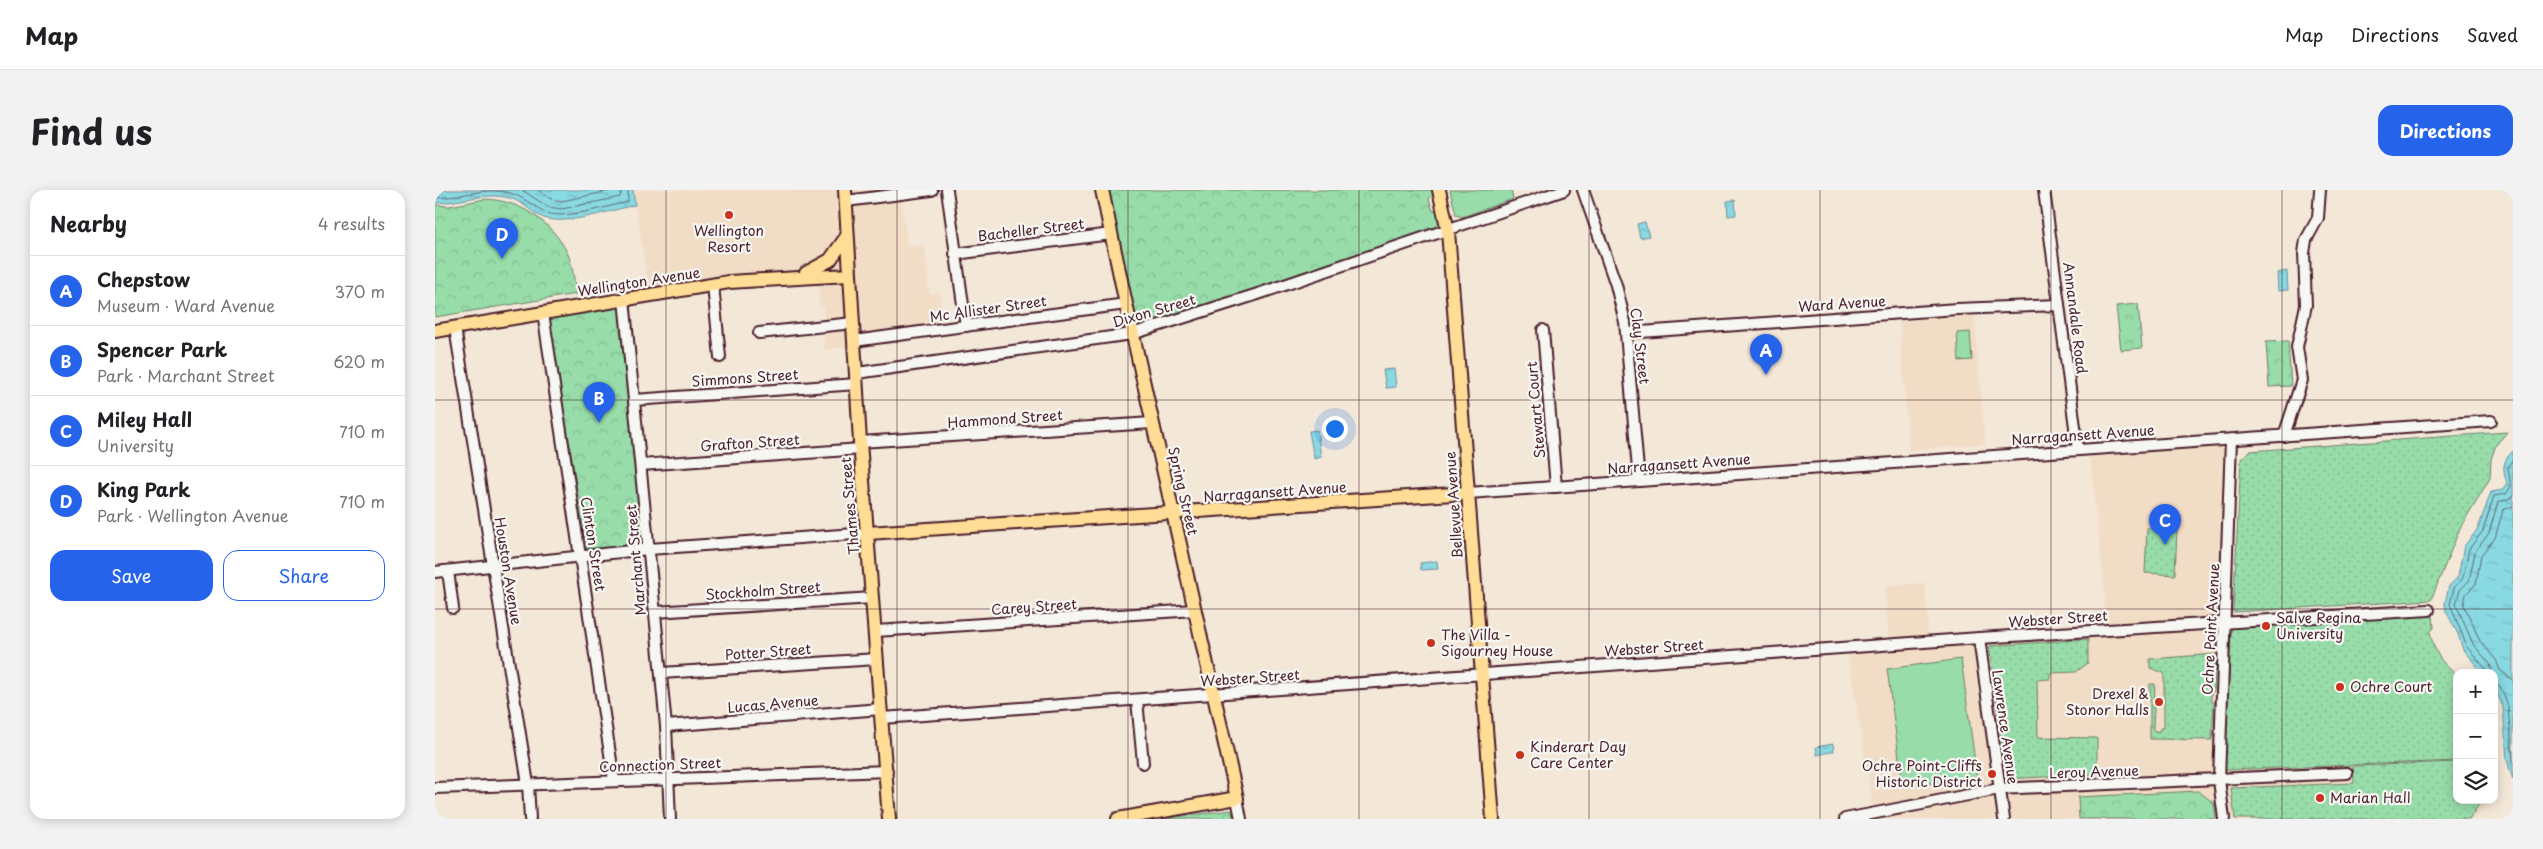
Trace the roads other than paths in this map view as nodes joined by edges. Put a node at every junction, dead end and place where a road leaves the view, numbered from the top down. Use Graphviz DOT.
graph roads {
  1 [pos="932,190"];
  2 [pos="947,190"];
  3 [pos="1102,190"];
  4 [pos="1439,190"];
  5 [pos="1565,190"];
  6 [pos="1583,190"];
  7 [pos="2044,190"];
  8 [pos="2320,190"];
  9 [pos="846,196"];
  10 [pos="1449,230"];
  11 [pos="1111,234"];
  12 [pos="847,236"];
  13 [pos="955,254"];
  14 [pos="849,274"];
  15 [pos="796,277"];
  16 [pos="713,285"];
  17 [pos="623,299"];
  18 [pos="1125,304"];
  19 [pos="2059,305"];
  20 [pos="543,313"];
  21 [pos="853,323"];
  22 [pos="966,326"];
  23 [pos="455,328"];
  24 [pos="1543,330"];
  25 [pos="435,331"];
  26 [pos="759,333"];
  27 [pos="1627,333"];
  28 [pos="1133,334"];
  29 [pos="854,340"];
  30 [pos="720,357"];
  31 [pos="857,378"];
  32 [pos="634,400"];
  33 [pos="2491,421"];
  34 [pos="1152,423"];
  35 [pos="2284,436"];
  36 [pos="2231,440"];
  37 [pos="861,446"];
  38 [pos="2078,450"];
  39 [pos="641,465"];
  40 [pos="1639,481"];
  41 [pos="1556,487"];
  42 [pos="1468,493"];
  43 [pos="1173,514"];
  44 [pos="868,533"];
  45 [pos="649,549"];
  46 [pos="581,557"];
  47 [pos="493,566"];
  48 [pos="448,571"];
  49 [pos="435,572"];
  50 [pos="873,598"];
  51 [pos="453,608"];
  52 [pos="1195,610"];
  53 [pos="2429,610"];
  54 [pos="655,612"];
  55 [pos="2225,622"];
  56 [pos="876,631"];
  57 [pos="1979,638"];
  58 [pos="877,659"];
  59 [pos="661,672"];
  60 [pos="1482,674"];
  61 [pos="1214,695"];
  62 [pos="1137,700"];
  63 [pos="882,713"];
  64 [pos="666,726"];
  65 [pos="1143,763"];
  66 [pos="887,771"];
  67 [pos="2347,773"];
  68 [pos="670,778"];
  69 [pos="614,780"];
  70 [pos="2219,780"];
  71 [pos="528,784"];
  72 [pos="435,788"];
  73 [pos="1999,789"];
  74 [pos="1237,798"];
  75 [pos="530,819"];
  76 [pos="670,819"];
  77 [pos="889,819"];
  78 [pos="1117,819"];
  79 [pos="1241,819"];
  80 [pos="1493,819"];
  81 [pos="1845,819"];
  82 [pos="2004,819"];
  83 [pos="2224,819"];
  1 -- 9 [label="street"];
  2 -- 13 [label="street"];
  3 -- 11 [label="main road, Spring Street"];
  4 -- 10 [label="main road, Bellevue Avenue"];
  5 -- 10 [label="street, Dixon Street"];
  6 -- 27 [label="street, Clay Street"];
  7 -- 19 [label="street, Annandale Road"];
  8 -- 35 [label="street"];
  9 -- 12 [label="main road, Thames Street"];
  10 -- 28 [label="street, Dixon Street"];
  10 -- 42 [label="main road, Bellevue Avenue"];
  11 -- 13 [label="street, Bacheller Street"];
  11 -- 18 [label="main road, Spring Street"];
  12 -- 14 [label="main road, Thames Street"];
  12 -- 15 [label="main road"];
  13 -- 22 [label="street"];
  14 -- 15 [label="main road, Wellington Avenue"];
  14 -- 21 [label="main road, Thames Street"];
  15 -- 16 [label="main road, Wellington Avenue"];
  16 -- 17 [label="main road, Wellington Avenue"];
  16 -- 30 [label="street"];
  17 -- 20 [label="main road, Wellington Avenue"];
  17 -- 32 [label="street, Marchant Street"];
  18 -- 22 [label="street, Mc Allister Street"];
  18 -- 28 [label="main road, Spring Street"];
  19 -- 27 [label="street, Ward Avenue"];
  19 -- 38 [label="street, Annandale Road"];
  20 -- 23 [label="main road, Wellington Avenue"];
  20 -- 46 [label="street, Clinton Street"];
  21 -- 26 [label="street"];
  21 -- 29 [label="main road, Thames Street"];
  22 -- 29 [label="street, Mc Allister Street"];
  23 -- 25 [label="main road, Wellington Avenue"];
  23 -- 47 [label="street, Houston Avenue"];
  24 -- 41 [label="street, Stewart Court"];
  27 -- 40 [label="street, Clay Street"];
  28 -- 31 [label="street, Dixon Street"];
  28 -- 34 [label="main road, Spring Street"];
  29 -- 31 [label="main road, Thames Street"];
  31 -- 32 [label="street, Simmons Street"];
  31 -- 37 [label="main road, Thames Street"];
  32 -- 39 [label="street, Marchant Street"];
  33 -- 35 [label="street, Narragansett Avenue"];
  34 -- 37 [label="street, Hammond Street"];
  34 -- 43 [label="main road, Spring Street"];
  35 -- 36 [label="street, Narragansett Avenue"];
  36 -- 38 [label="street, Narragansett Avenue"];
  36 -- 55 [label="street, Ochre Point Avenue"];
  37 -- 39 [label="street, Grafton Street"];
  37 -- 44 [label="main road, Thames Street"];
  38 -- 40 [label="street, Narragansett Avenue"];
  39 -- 45 [label="street, Marchant Street"];
  40 -- 41 [label="street, Narragansett Avenue"];
  41 -- 42 [label="street, Narragansett Avenue"];
  42 -- 43 [label="main road, Narragansett Avenue"];
  42 -- 60 [label="main road, Bellevue Avenue"];
  43 -- 44 [label="main road, Narragansett Avenue"];
  43 -- 52 [label="main road, Spring Street"];
  44 -- 45 [label="street"];
  44 -- 50 [label="main road, Thames Street"];
  45 -- 46 [label="street"];
  45 -- 54 [label="street, Marchant Street"];
  46 -- 47 [label="street"];
  46 -- 69 [label="street, Clinton Street"];
  47 -- 48 [label="street"];
  47 -- 71 [label="street, Houston Avenue"];
  48 -- 49 [label="street"];
  48 -- 51 [label="street"];
  50 -- 54 [label="street, Stockholm Street"];
  50 -- 56 [label="main road, Thames Street"];
  52 -- 56 [label="street, Carey Street"];
  52 -- 61 [label="main road, Spring Street"];
  53 -- 55 [label="street, Webster Street"];
  54 -- 59 [label="street, Marchant Street"];
  55 -- 57 [label="street, Webster Street"];
  55 -- 70 [label="street, Ochre Point Avenue"];
  56 -- 58 [label="main road, Thames Street"];
  57 -- 60 [label="street, Webster Street"];
  57 -- 73 [label="street, Lawrence Avenue"];
  58 -- 59 [label="street, Potter Street"];
  58 -- 63 [label="main road, Thames Street"];
  59 -- 64 [label="street, Marchant Street"];
  60 -- 61 [label="street, Webster Street"];
  60 -- 80 [label="main road, Bellevue Avenue"];
  61 -- 62 [label="street, Webster Street"];
  61 -- 74 [label="main road, Spring Street"];
  62 -- 63 [label="street, Webster Street"];
  62 -- 65 [label="street"];
  63 -- 64 [label="street, Lucas Avenue"];
  63 -- 66 [label="main road, Thames Street"];
  64 -- 68 [label="street, Marchant Street"];
  66 -- 68 [label="street, Connection Street"];
  66 -- 77 [label="main road, Thames Street"];
  67 -- 70 [label="street, Leroy Avenue"];
  68 -- 69 [label="street, Connection Street"];
  68 -- 76 [label="street, Marchant Street"];
  69 -- 71 [label="street, Connection Street"];
  70 -- 73 [label="street, Leroy Avenue"];
  70 -- 83 [label="street, Ochre Point Avenue"];
  71 -- 72 [label="street, Connection Street"];
  71 -- 75 [label="street, Houston Avenue"];
  73 -- 81 [label="street, Leroy Avenue"];
  73 -- 82 [label="street, Lawrence Avenue"];
  74 -- 78 [label="main road"];
  74 -- 79 [label="street"];
}
